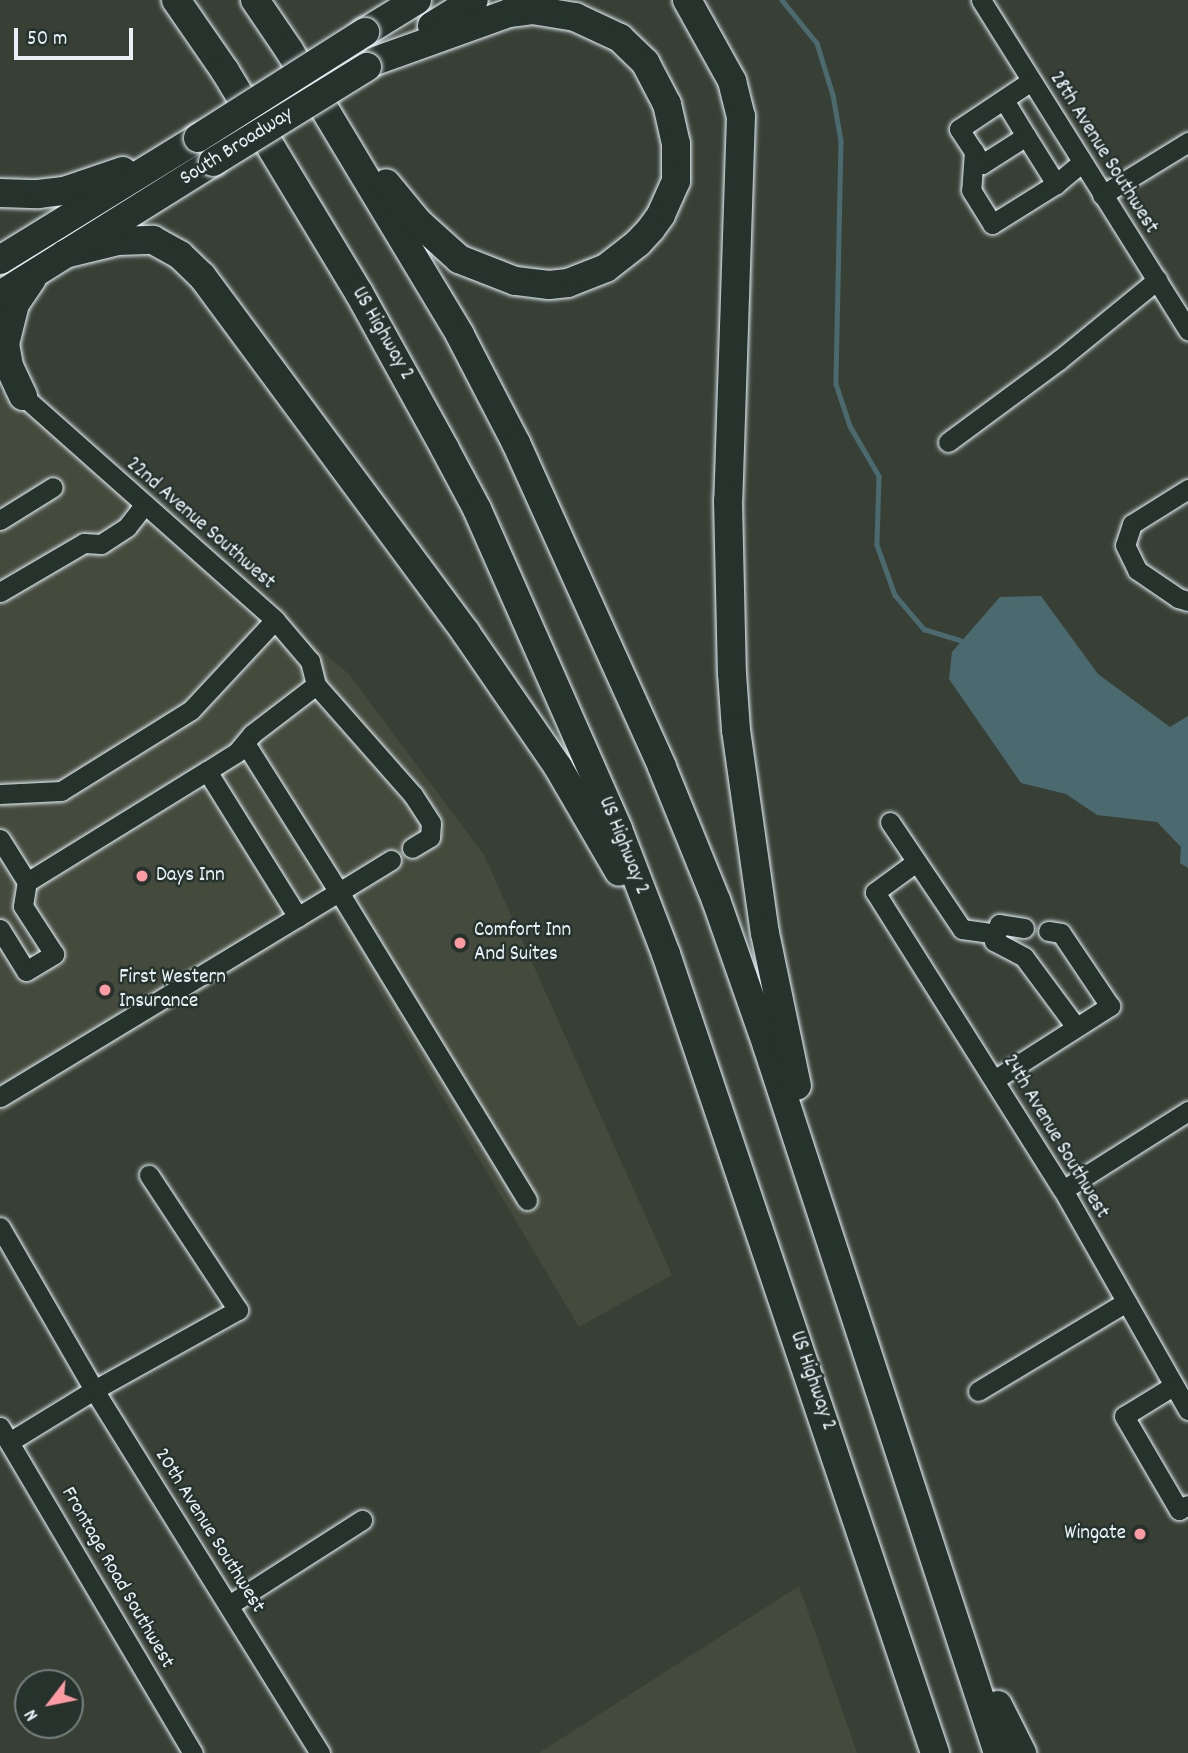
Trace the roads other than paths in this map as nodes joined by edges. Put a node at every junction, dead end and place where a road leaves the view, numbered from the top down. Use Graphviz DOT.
graph roads {
  1 [pos="162,0"];
  2 [pos="176,0"];
  3 [pos="255,0"];
  4 [pos="417,0"];
  5 [pos="474,0"];
  6 [pos="687,0"];
  7 [pos="981,0"];
  8 [pos="371,64"];
  9 [pos="225,71"];
  10 [pos="1031,81"];
  11 [pos="1004,100"];
  12 [pos="329,117"];
  13 [pos="1026,135"];
  14 [pos="1188,142"];
  15 [pos="187,145"];
  16 [pos="974,151"];
  17 [pos="1082,162"];
  18 [pos="1056,184"];
  19 [pos="0,193"];
  20 [pos="1102,195"];
  21 [pos="65,254"];
  22 [pos="0,260"];
  23 [pos="36,272"];
  24 [pos="1157,281"];
  25 [pos="0,295"];
  26 [pos="1188,330"];
  27 [pos="0,376"];
  28 [pos="23,396"];
  29 [pos="948,442"];
  30 [pos="53,487"];
  31 [pos="1188,489"];
  32 [pos="144,505"];
  33 [pos="0,520"];
  34 [pos="0,592"];
  35 [pos="1188,601"];
  36 [pos="275,620"];
  37 [pos="316,685"];
  38 [pos="245,743"];
  39 [pos="206,771"];
  40 [pos="0,794"];
  41 [pos="890,822"];
  42 [pos="0,839"];
  43 [pos="412,848"];
  44 [pos="391,860"];
  45 [pos="916,862"];
  46 [pos="27,881"];
  47 [pos="339,892"];
  48 [pos="298,917"];
  49 [pos="1024,928"];
  50 [pos="0,929"];
  51 [pos="1048,931"];
  52 [pos="996,934"];
  53 [pos="685,1009"];
  54 [pos="1076,1027"];
  55 [pos="994,1080"];
  56 [pos="0,1097"];
  57 [pos="1188,1111"];
  58 [pos="149,1175"];
  59 [pos="1063,1190"];
  60 [pos="527,1200"];
  61 [pos="0,1227"];
  62 [pos="828,1232"];
  63 [pos="0,1250"];
  64 [pos="1126,1302"];
  65 [pos="60,1333"];
  66 [pos="1173,1386"];
  67 [pos="94,1390"];
  68 [pos="978,1391"];
  69 [pos="1188,1410"];
  70 [pos="4,1434"];
  71 [pos="1188,1505"];
  72 [pos="362,1520"];
  73 [pos="949,1599"];
  74 [pos="229,1605"];
  75 [pos="193,1753"];
  76 [pos="320,1753"];
  77 [pos="935,1753"];
  78 [pos="998,1753"];
  79 [pos="1021,1753"];
  1 -- 9 [label="highway"];
  2 -- 9 [label="highway, US Highway 2"];
  3 -- 12 [label="highway"];
  4 -- 15 [label="highway, South Broadway, bridge"];
  5 -- 8 [label="highway, South Broadway"];
  6 -- 62 [label="highway"];
  7 -- 10 [label="street, 28th Avenue Southwest"];
  8 -- 12 [label="highway"];
  8 -- 21 [label="highway, South Broadway, bridge"];
  9 -- 53 [label="highway, US Highway 2"];
  10 -- 11 [label="street"];
  10 -- 17 [label="street, 28th Avenue Southwest"];
  11 -- 13 [label="street"];
  11 -- 16 [label="street"];
  12 -- 62 [label="highway"];
  13 -- 16 [label="street"];
  13 -- 18 [label="street"];
  14 -- 20 [label="street"];
  15 -- 19 [label="highway"];
  15 -- 22 [label="highway, South Broadway"];
  16 -- 18 [label="street"];
  17 -- 18 [label="street"];
  17 -- 20 [label="street, 28th Avenue Southwest"];
  20 -- 24 [label="street, 28th Avenue Southwest"];
  21 -- 23 [label="highway, South Broadway"];
  21 -- 53 [label="highway"];
  23 -- 25 [label="highway, South Broadway"];
  23 -- 28 [label="highway"];
  24 -- 26 [label="street, 28th Avenue Southwest"];
  24 -- 29 [label="street"];
  27 -- 28 [label="street, 22nd Avenue Southwest"];
  28 -- 32 [label="street, 22nd Avenue Southwest"];
  30 -- 33 [label="street"];
  31 -- 35 [label="street"];
  32 -- 34 [label="street"];
  32 -- 36 [label="street, 22nd Avenue Southwest"];
  36 -- 37 [label="street"];
  36 -- 40 [label="street, 22nd Avenue Southwest"];
  37 -- 38 [label="street"];
  37 -- 43 [label="street"];
  38 -- 39 [label="street"];
  38 -- 47 [label="street"];
  39 -- 46 [label="street"];
  39 -- 48 [label="street"];
  41 -- 45 [label="street"];
  42 -- 46 [label="street"];
  44 -- 47 [label="street"];
  45 -- 52 [label="street"];
  45 -- 55 [label="street, 24th Avenue Southwest"];
  46 -- 50 [label="street"];
  47 -- 48 [label="street"];
  47 -- 60 [label="street"];
  48 -- 56 [label="street"];
  49 -- 52 [label="street"];
  51 -- 54 [label="street"];
  52 -- 54 [label="street"];
  53 -- 77 [label="highway, US Highway 2"];
  54 -- 55 [label="street"];
  55 -- 59 [label="street, 24th Avenue Southwest"];
  57 -- 59 [label="street"];
  58 -- 67 [label="street"];
  59 -- 64 [label="street, 24th Avenue Southwest"];
  61 -- 65 [label="street, 20th Avenue Southwest"];
  62 -- 73 [label="highway"];
  63 -- 65 [label="street, 20th Avenue Southwest"];
  64 -- 66 [label="street, 24th Avenue Southwest"];
  64 -- 68 [label="street"];
  65 -- 67 [label="street, 20th Avenue Southwest"];
  66 -- 69 [label="street, 24th Avenue Southwest"];
  66 -- 71 [label="street"];
  67 -- 70 [label="street"];
  67 -- 74 [label="street, 20th Avenue Southwest"];
  70 -- 75 [label="street, Frontage Road Southwest"];
  72 -- 74 [label="street"];
  73 -- 78 [label="highway"];
  73 -- 79 [label="highway"];
  74 -- 76 [label="street, 20th Avenue Southwest"];
}
